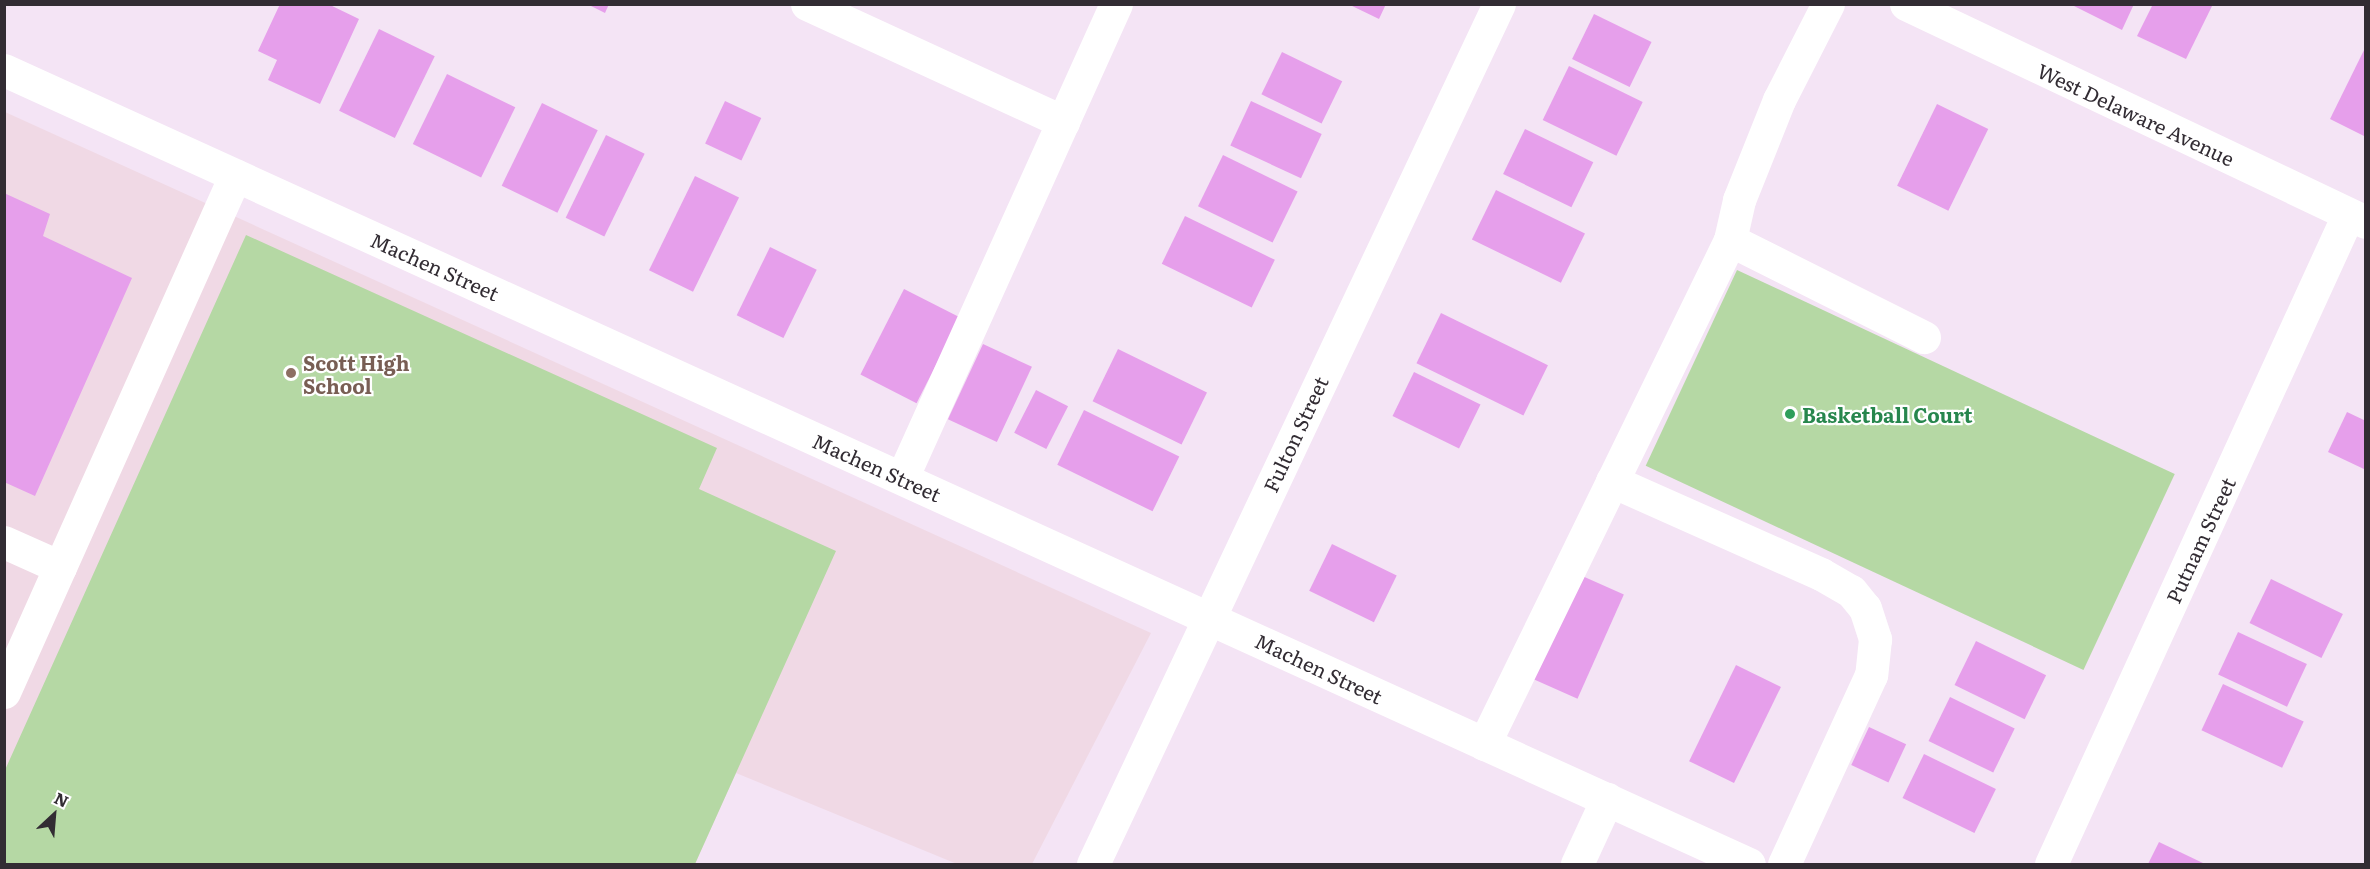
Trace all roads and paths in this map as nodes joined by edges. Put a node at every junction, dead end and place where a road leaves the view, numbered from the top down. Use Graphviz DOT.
graph roads {
  1 [pos="807,4"];
  2 [pos="1116,4"];
  3 [pos="1499,4"];
  4 [pos="1828,4"];
  5 [pos="1906,4"];
  6 [pos="4,70"];
  7 [pos="1063,122"];
  8 [pos="235,175"];
  9 [pos="2357,218"];
  10 [pos="1730,240"];
  11 [pos="1924,337"];
  12 [pos="902,478"];
  13 [pos="1612,481"];
  14 [pos="4,542"];
  15 [pos="60,567"];
  16 [pos="1208,617"];
  17 [pos="4,692"];
  18 [pos="1484,744"];
  19 [pos="1607,799"];
  20 [pos="1093,864"];
  21 [pos="1577,864"];
  22 [pos="1749,864"];
  23 [pos="1784,864"];
  24 [pos="2051,864"];
  1 -- 7 [label="street"];
  2 -- 7 [label="street"];
  3 -- 16 [label="street, Fulton Street"];
  4 -- 10 [label="street"];
  5 -- 9 [label="street, West Delaware Avenue"];
  6 -- 8 [label="street, Machen Street"];
  7 -- 12 [label="street"];
  8 -- 12 [label="street, Machen Street"];
  8 -- 15 [label="street"];
  9 -- 24 [label="street, Putnam Street"];
  10 -- 11 [label="street"];
  10 -- 13 [label="street"];
  12 -- 16 [label="street, Machen Street"];
  13 -- 18 [label="street"];
  13 -- 23 [label="street"];
  14 -- 15 [label="street"];
  15 -- 17 [label="street"];
  16 -- 18 [label="street, Machen Street"];
  16 -- 20 [label="street, Fulton Street"];
  18 -- 19 [label="street, Machen Street"];
  19 -- 21 [label="street"];
  19 -- 22 [label="street, Machen Street"];
}
